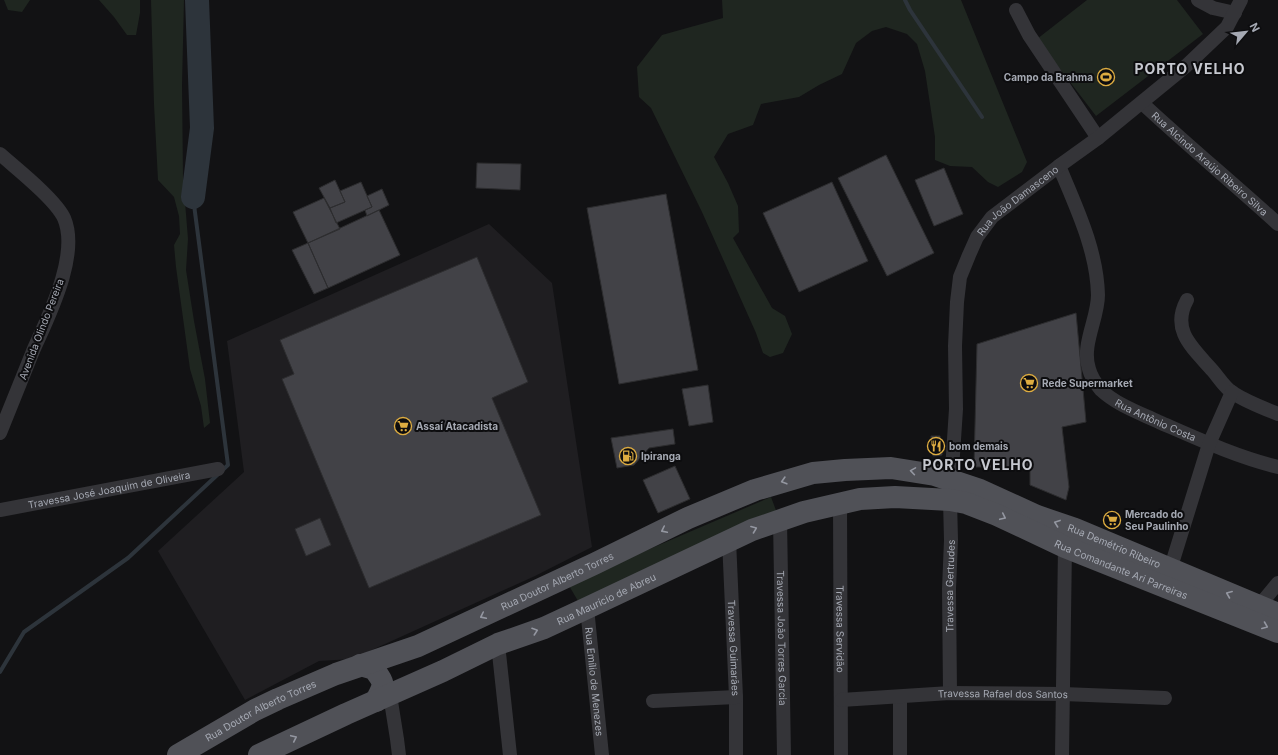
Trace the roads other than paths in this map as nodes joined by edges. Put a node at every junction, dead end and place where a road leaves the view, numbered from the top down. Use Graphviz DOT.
graph roads {
  1 [pos="1198,0"];
  2 [pos="1240,0"];
  3 [pos="1016,10"];
  4 [pos="1235,13"];
  5 [pos="1142,103"];
  6 [pos="1098,138"];
  7 [pos="0,154"];
  8 [pos="1059,166"];
  9 [pos="1278,224"];
  10 [pos="1187,300"];
  11 [pos="1232,392"];
  12 [pos="1278,414"];
  13 [pos="0,433"];
  14 [pos="1209,444"];
  15 [pos="1278,467"];
  16 [pos="218,469"];
  17 [pos="955,494"];
  18 [pos="840,504"];
  19 [pos="0,510"];
  20 [pos="780,520"];
  21 [pos="729,540"];
  22 [pos="1064,547"];
  23 [pos="1170,570"];
  24 [pos="1278,582"];
  25 [pos="587,608"];
  26 [pos="1269,610"];
  27 [pos="1278,632"];
  28 [pos="498,644"];
  29 [pos="398,653"];
  30 [pos="360,665"];
  31 [pos="950,693"];
  32 [pos="392,694"];
  33 [pos="1063,694"];
  34 [pos="736,697"];
  35 [pos="900,697"];
  36 [pos="1165,698"];
  37 [pos="841,700"];
  38 [pos="653,701"];
  39 [pos="178,755"];
  40 [pos="259,755"];
  41 [pos="399,755"];
  42 [pos="510,755"];
  43 [pos="602,755"];
  44 [pos="736,755"];
  45 [pos="784,755"];
  46 [pos="841,755"];
  47 [pos="900,755"];
  48 [pos="1062,755"];
  1 -- 4 [label="street"];
  2 -- 4 [label="street, Rua João Damasceno"];
  3 -- 6 [label="street"];
  4 -- 5 [label="street, Rua João Damasceno"];
  5 -- 6 [label="street, Rua João Damasceno"];
  5 -- 9 [label="street, Rua Alcindo Araújo Ribeiro Silva"];
  6 -- 8 [label="street, Rua João Damasceno"];
  7 -- 13 [label="street, Avenida Olindo Pereira"];
  8 -- 14 [label="street, Rua Antônio Costa"];
  8 -- 17 [label="street, Rua João Damasceno"];
  10 -- 11 [label="street"];
  11 -- 12 [label="street"];
  11 -- 14 [label="street"];
  14 -- 15 [label="street, Rua Antônio Costa"];
  14 -- 23 [label="street"];
  16 -- 19 [label="street, Travessa José Joaquim de Oliveira"];
  17 -- 18 [label="main road, Rua Maurício de Abreu"];
  17 -- 22 [label="main road, Rua Comandante Ari Parreiras, one-way"];
  23 -- 17 [label="main road, Rua Demétrio Ribeiro, one-way"];
  17 -- 29 [label="main road, Rua Doutor Alberto Torres, one-way"];
  17 -- 31 [label="street, Travessa Gertrudes"];
  18 -- 20 [label="main road, Rua Maurício de Abreu"];
  18 -- 37 [label="street, Travessa Servidão"];
  21 -- 20 [label="main road, Rua Maurício de Abreu, one-way"];
  20 -- 45 [label="street, Travessa João Torres Garcia"];
  21 -- 25 [label="main road, Rua Maurício de Abreu"];
  21 -- 34 [label="street, Travessa Guimarães"];
  22 -- 27 [label="main road, Rua Comandante Ari Parreiras, one-way"];
  22 -- 33 [label="street"];
  26 -- 23 [label="main road, Rua Demétrio Ribeiro, one-way"];
  24 -- 26 [label="street"];
  28 -- 25 [label="main road, Rua Maurício de Abreu, one-way"];
  25 -- 43 [label="street, Rua Emílio de Menezes"];
  28 -- 32 [label="main road, Rua Maurício de Abreu"];
  28 -- 42 [label="street"];
  29 -- 30 [label="main road, Rua Doutor Alberto Torres"];
  29 -- 32 [label="main road"];
  30 -- 32 [label="main road"];
  30 -- 39 [label="main road, Rua Doutor Alberto Torres"];
  31 -- 33 [label="street, Travessa Rafael dos Santos"];
  31 -- 35 [label="street, Travessa Rafael dos Santos"];
  40 -- 32 [label="main road, Rua Maurício de Abreu, one-way"];
  32 -- 41 [label="street"];
  33 -- 36 [label="street, Travessa Rafael dos Santos"];
  33 -- 48 [label="street"];
  34 -- 38 [label="street"];
  34 -- 44 [label="street, Travessa Guimarães"];
  35 -- 37 [label="street, Travessa Rafael dos Santos"];
  35 -- 47 [label="street"];
  37 -- 46 [label="street, Travessa Servidão"];
}
